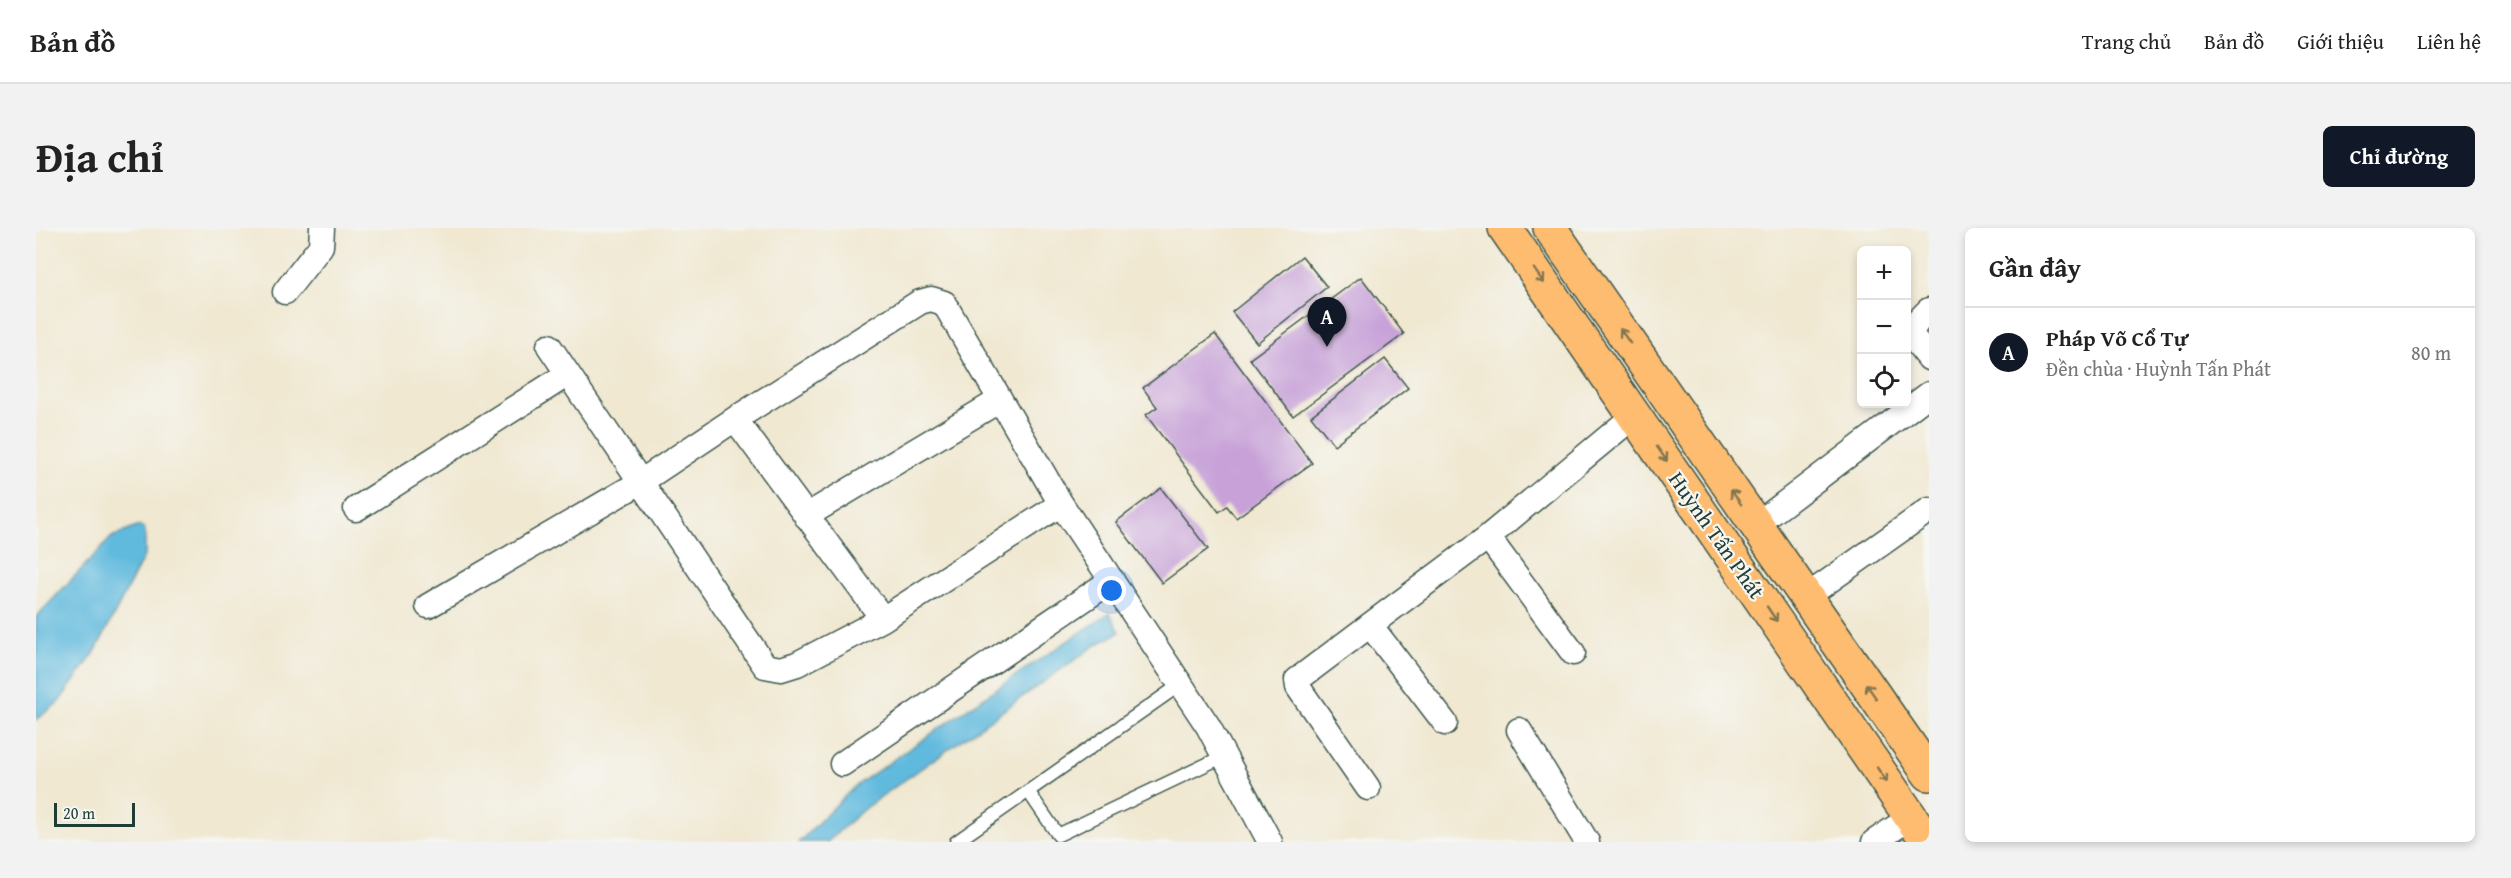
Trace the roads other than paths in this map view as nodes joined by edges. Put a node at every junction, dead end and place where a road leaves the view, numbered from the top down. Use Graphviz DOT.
graph roads {
  1 [pos="321,228"];
  2 [pos="1505,228"];
  3 [pos="1550,228"];
  4 [pos="285,292"];
  5 [pos="1929,310"];
  6 [pos="549,346"];
  7 [pos="1929,358"];
  8 [pos="568,374"];
  9 [pos="1929,394"];
  10 [pos="1000,400"];
  11 [pos="1635,415"];
  12 [pos="735,419"];
  13 [pos="639,483"];
  14 [pos="1061,504"];
  15 [pos="356,509"];
  16 [pos="1929,510"];
  17 [pos="806,516"];
  18 [pos="1756,525"];
  19 [pos="1488,537"];
  20 [pos="1112,580"];
  21 [pos="1806,597"];
  22 [pos="428,606"];
  23 [pos="883,619"];
  24 [pos="1370,625"];
  25 [pos="1573,652"];
  26 [pos="1181,684"];
  27 [pos="1445,723"];
  28 [pos="1519,730"];
  29 [pos="1224,756"];
  30 [pos="842,764"];
  31 [pos="1929,774"];
  32 [pos="1368,788"];
  33 [pos="1028,791"];
  34 [pos="1919,829"];
  35 [pos="956,842"];
  36 [pos="1270,842"];
  37 [pos="1587,842"];
  38 [pos="1874,842"];
  1 -- 4 [label="street"];
  2 -- 11 [label="main road, Huỳnh Tấn Phát, one-way"];
  18 -- 3 [label="main road, Huỳnh Tấn Phát, one-way"];
  5 -- 7 [label="street"];
  6 -- 8 [label="street"];
  8 -- 13 [label="street"];
  8 -- 15 [label="street"];
  9 -- 18 [label="street"];
  10 -- 12 [label="street"];
  10 -- 14 [label="street"];
  10 -- 17 [label="street"];
  11 -- 19 [label="street"];
  11 -- 34 [label="main road, Huỳnh Tấn Phát, one-way"];
  12 -- 13 [label="street"];
  12 -- 17 [label="street"];
  13 -- 22 [label="street"];
  13 -- 23 [label="street"];
  14 -- 20 [label="street"];
  14 -- 23 [label="street"];
  16 -- 21 [label="street"];
  17 -- 23 [label="street"];
  18 -- 21 [label="main road, Huỳnh Tấn Phát"];
  19 -- 24 [label="street"];
  19 -- 25 [label="street"];
  20 -- 26 [label="street"];
  20 -- 30 [label="street"];
  31 -- 21 [label="main road, Huỳnh Tấn Phát, one-way"];
  24 -- 27 [label="street"];
  24 -- 32 [label="street"];
  26 -- 29 [label="street"];
  26 -- 33 [label="lane"];
  28 -- 37 [label="street"];
  29 -- 33 [label="lane"];
  29 -- 36 [label="street"];
  33 -- 35 [label="lane"];
  34 -- 38 [label="street"];
}
